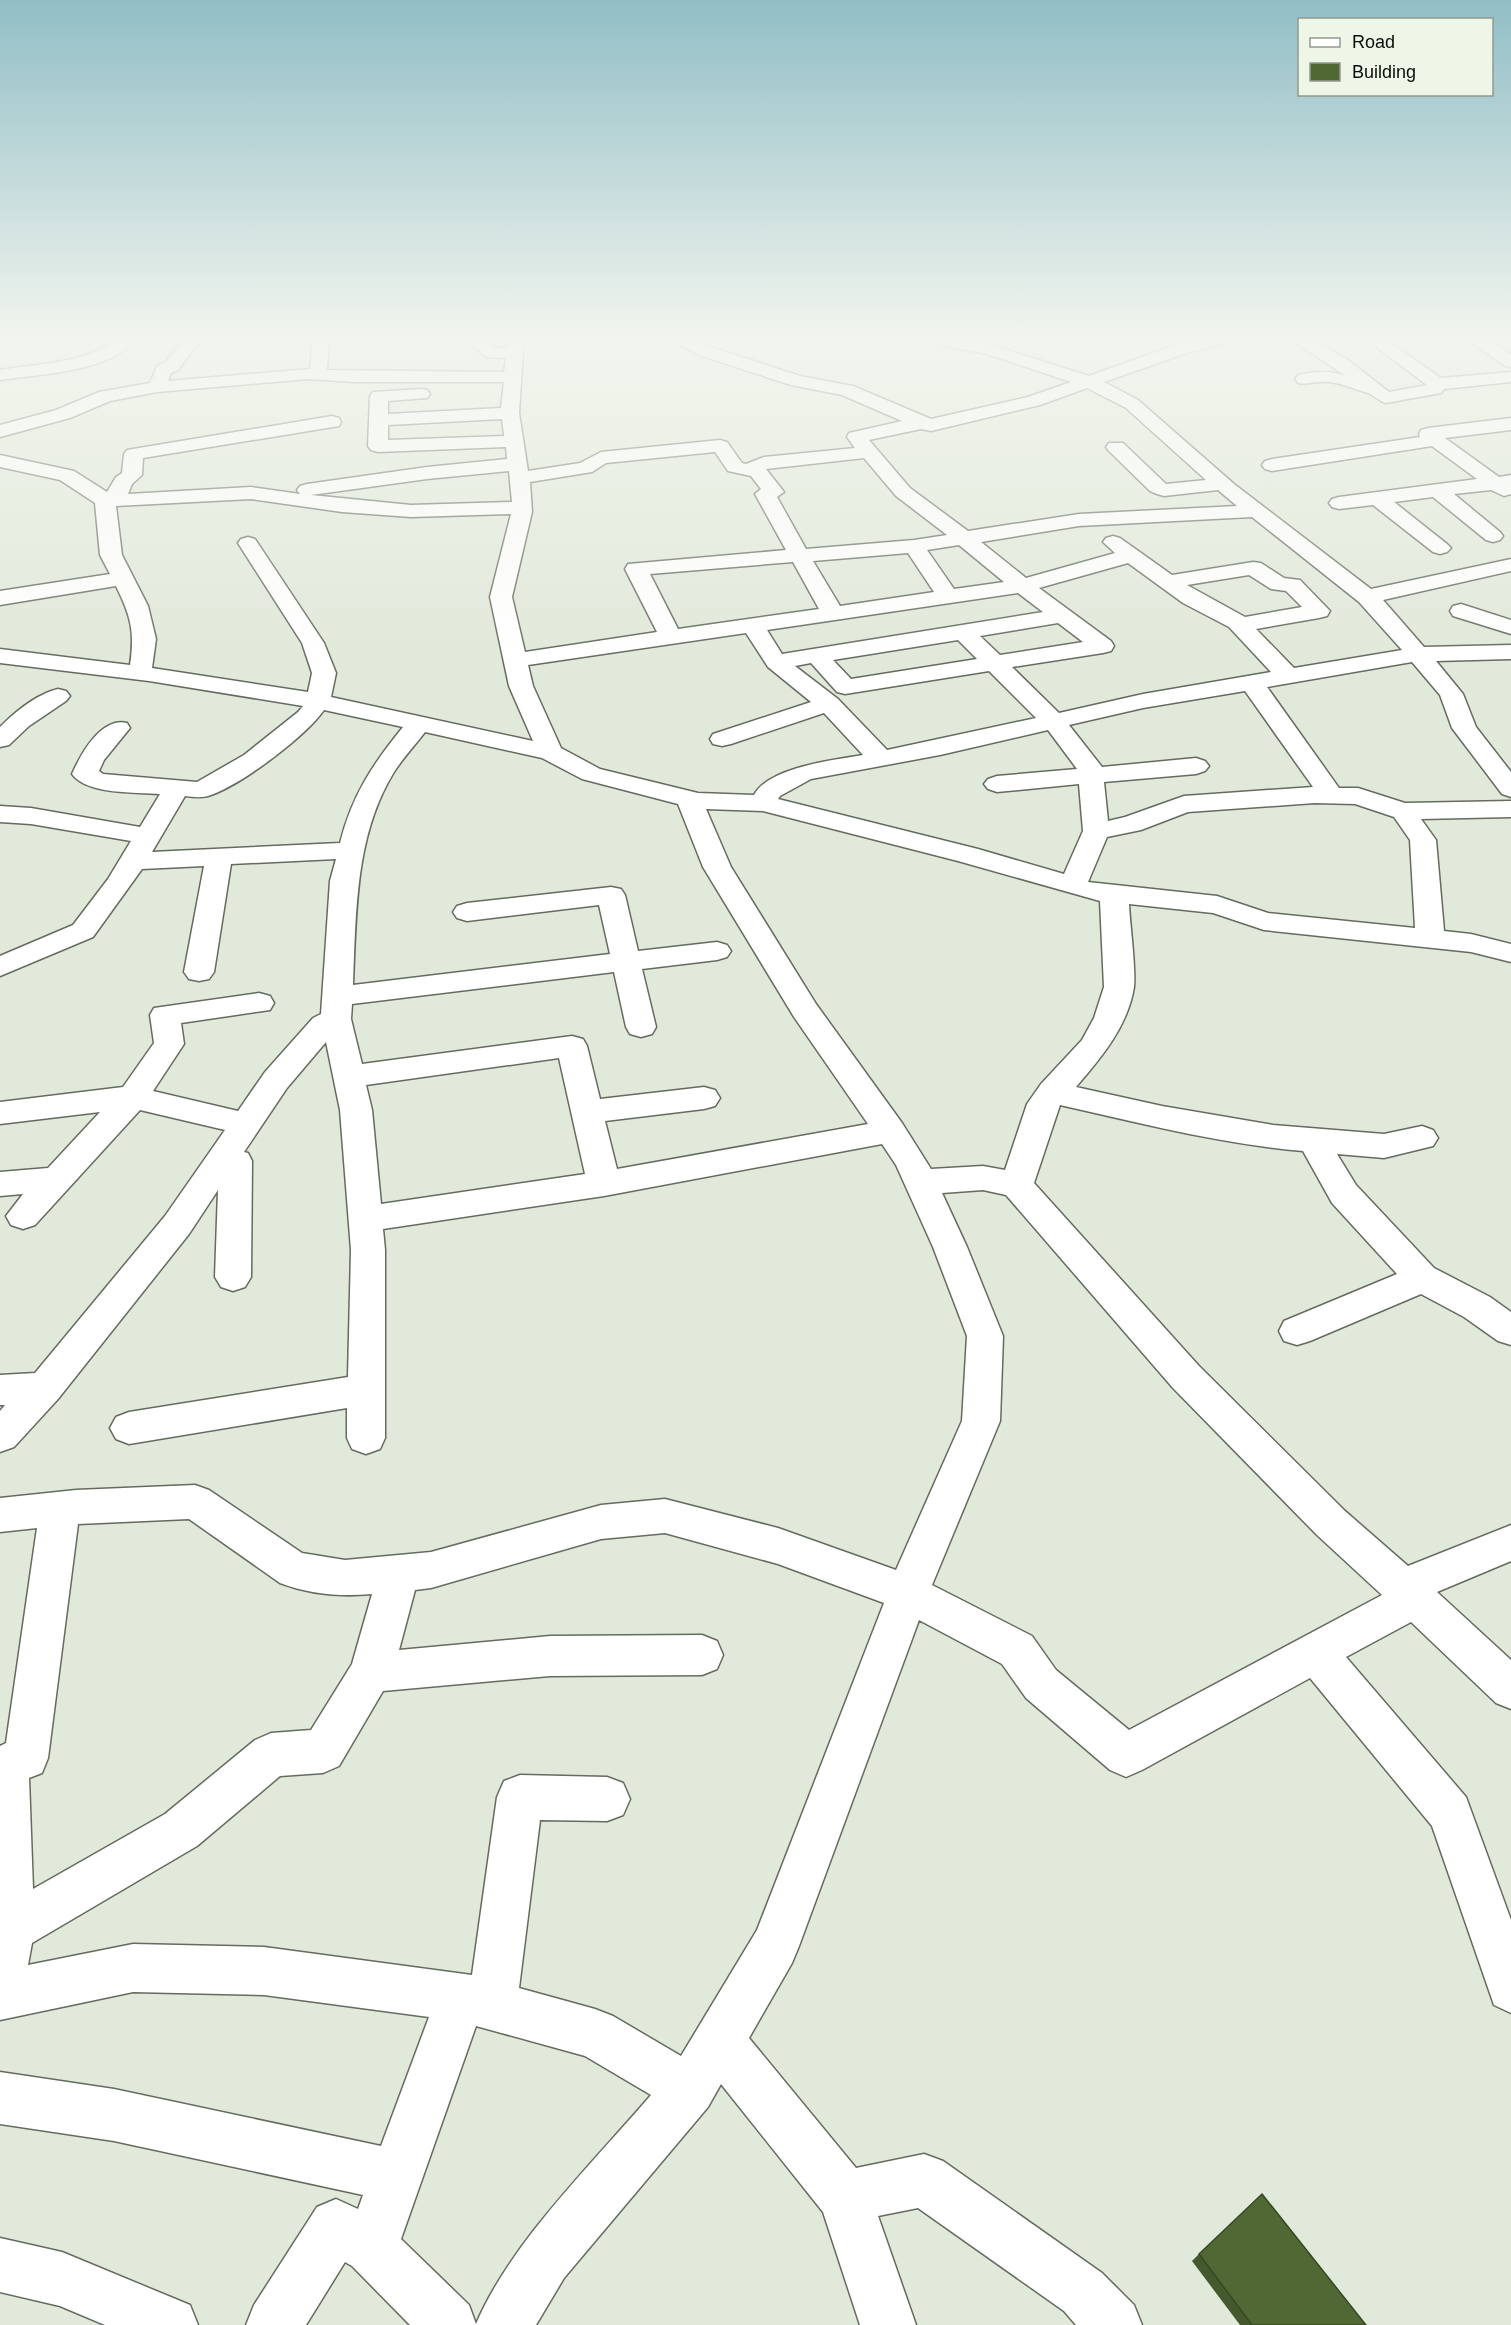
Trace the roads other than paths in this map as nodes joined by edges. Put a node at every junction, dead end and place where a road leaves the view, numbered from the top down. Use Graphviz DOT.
graph roads {
  1 [pos="187,446"];
  2 [pos="513,446"];
  3 [pos="863,446"];
  4 [pos="1179,446"];
  5 [pos="1398,446"];
  6 [pos="1445,446"];
  7 [pos="1116,447"];
  8 [pos="1366,450"];
  9 [pos="869,452"];
  10 [pos="0,461"];
  11 [pos="1384,464"];
  12 [pos="748,470"];
  13 [pos="518,471"];
  14 [pos="1502,482"];
  15 [pos="1225,486"];
  16 [pos="1437,490"];
  17 [pos="266,495"];
  18 [pos="1511,496"];
  19 [pos="1377,498"];
  20 [pos="105,501"];
  21 [pos="1339,503"];
  22 [pos="522,508"];
  23 [pos="1256,511"];
  24 [pos="1085,520"];
  25 [pos="1493,536"];
  26 [pos="963,539"];
  27 [pos="248,543"];
  28 [pos="914,546"];
  29 [pos="1440,548"];
  30 [pos="798,555"];
  31 [pos="1130,556"];
  32 [pos="1511,565"];
  33 [pos="121,579"];
  34 [pos="1167,582"];
  35 [pos="1022,586"];
  36 [pos="0,597"];
  37 [pos="948,597"];
  38 [pos="1367,597"];
  39 [pos="1461,611"];
  40 [pos="833,614"];
  41 [pos="1063,616"];
  42 [pos="752,626"];
  43 [pos="1240,626"];
  44 [pos="1511,627"];
  45 [pos="963,632"];
  46 [pos="671,637"];
  47 [pos="1511,651"];
  48 [pos="816,654"];
  49 [pos="1419,654"];
  50 [pos="0,656"];
  51 [pos="515,660"];
  52 [pos="776,662"];
  53 [pos="995,663"];
  54 [pos="140,673"];
  55 [pos="1289,677"];
  56 [pos="1252,683"];
  57 [pos="57,696"];
  58 [pos="318,701"];
  59 [pos="829,704"];
  60 [pos="1054,722"];
  61 [pos="419,723"];
  62 [pos="118,728"];
  63 [pos="722,739"];
  64 [pos="0,740"];
  65 [pos="550,752"];
  66 [pos="880,758"];
  67 [pos="1196,766"];
  68 [pos="1090,776"];
  69 [pos="997,784"];
  70 [pos="177,788"];
  71 [pos="1511,789"];
  72 [pos="1332,796"];
  73 [pos="689,799"];
  74 [pos="763,803"];
  75 [pos="1511,809"];
  76 [pos="1403,811"];
  77 [pos="0,814"];
  78 [pos="1095,831"];
  79 [pos="149,836"];
  80 [pos="352,850"];
  81 [pos="219,857"];
  82 [pos="134,861"];
  83 [pos="1073,885"];
  84 [pos="1114,894"];
  85 [pos="466,912"];
  86 [pos="1430,939"];
  87 [pos="717,951"];
  88 [pos="1511,953"];
  89 [pos="626,962"];
  90 [pos="0,967"];
  91 [pos="199,972"];
  92 [pos="259,1003"];
  93 [pos="337,1007"];
  94 [pos="641,1027"];
  95 [pos="348,1077"];
  96 [pos="1052,1092"];
  97 [pos="133,1097"];
  98 [pos="704,1098"];
  99 [pos="587,1112"];
  100 [pos="0,1113"];
  101 [pos="246,1124"];
  102 [pos="891,1131"];
  103 [pos="1422,1138"];
  104 [pos="1313,1140"];
  105 [pos="223,1157"];
  106 [pos="57,1179"];
  107 [pos="921,1182"];
  108 [pos="0,1184"];
  109 [pos="604,1184"];
  110 [pos="1017,1185"];
  111 [pos="23,1216"];
  112 [pos="365,1219"];
  113 [pos="233,1277"];
  114 [pos="1422,1278"];
  115 [pos="1297,1331"];
  116 [pos="1511,1331"];
  117 [pos="45,1388"];
  118 [pos="367,1389"];
  119 [pos="0,1390"];
  120 [pos="129,1428"];
  121 [pos="0,1436"];
  122 [pos="366,1438"];
  123 [pos="60,1509"];
  124 [pos="0,1515"];
  125 [pos="1511,1543"];
  126 [pos="399,1573"];
  127 [pos="1409,1592"];
  128 [pos="908,1593"];
  129 [pos="1315,1652"];
  130 [pos="702,1655"];
  131 [pos="371,1672"];
  132 [pos="1511,1689"];
  133 [pos="607,1799"];
  134 [pos="11,1929"];
  135 [pos="0,1984"];
  136 [pos="1511,1988"];
  137 [pos="0,1995"];
  138 [pos="476,2001"];
  139 [pos="719,2041"];
  140 [pos="690,2089"];
  141 [pos="0,2098"];
  142 [pos="396,2176"];
  143 [pos="845,2197"];
  144 [pos="371,2247"];
  145 [pos="0,2265"];
  146 [pos="170,2325"];
  147 [pos="274,2325"];
  148 [pos="449,2325"];
  149 [pos="504,2325"];
  150 [pos="888,2325"];
  151 [pos="1114,2325"];
  1 -- 20 [label="street"];
  2 -- 13 [label="street"];
  3 -- 9 [label="street"];
  4 -- 15 [label="street"];
  5 -- 8 [label="street"];
  6 -- 14 [label="street"];
  7 -- 15 [label="street"];
  8 -- 11 [label="street"];
  8 -- 15 [label="street"];
  9 -- 12 [label="street"];
  9 -- 26 [label="street"];
  10 -- 20 [label="street"];
  12 -- 13 [label="street"];
  12 -- 30 [label="street"];
  13 -- 17 [label="street"];
  13 -- 22 [label="street"];
  14 -- 16 [label="street"];
  14 -- 18 [label="street"];
  15 -- 23 [label="street"];
  16 -- 19 [label="street"];
  16 -- 25 [label="street"];
  17 -- 20 [label="street"];
  17 -- 22 [label="street"];
  19 -- 21 [label="street"];
  19 -- 29 [label="street"];
  20 -- 33 [label="street"];
  22 -- 51 [label="street"];
  23 -- 24 [label="street"];
  23 -- 38 [label="street"];
  24 -- 26 [label="street"];
  24 -- 31 [label="street"];
  26 -- 28 [label="street"];
  26 -- 35 [label="street"];
  27 -- 58 [label="street"];
  28 -- 30 [label="street"];
  28 -- 37 [label="street"];
  30 -- 40 [label="street"];
  30 -- 46 [label="street"];
  31 -- 34 [label="street"];
  31 -- 35 [label="street"];
  32 -- 38 [label="street"];
  33 -- 36 [label="street"];
  33 -- 54 [label="street"];
  34 -- 43 [label="street"];
  34 -- 43 [label="street"];
  35 -- 37 [label="street"];
  35 -- 41 [label="street"];
  37 -- 40 [label="street"];
  38 -- 49 [label="street"];
  39 -- 44 [label="street"];
  40 -- 42 [label="street"];
  41 -- 45 [label="street"];
  41 -- 53 [label="street"];
  42 -- 46 [label="street"];
  42 -- 52 [label="street"];
  43 -- 55 [label="street"];
  45 -- 48 [label="street"];
  45 -- 53 [label="street"];
  46 -- 51 [label="street"];
  47 -- 49 [label="street"];
  48 -- 52 [label="street"];
  48 -- 53 [label="street"];
  49 -- 55 [label="street"];
  49 -- 71 [label="street"];
  50 -- 54 [label="street"];
  51 -- 65 [label="street"];
  52 -- 59 [label="street"];
  53 -- 60 [label="street"];
  54 -- 58 [label="street"];
  55 -- 56 [label="street"];
  56 -- 60 [label="street"];
  56 -- 72 [label="street"];
  57 -- 64 [label="street"];
  58 -- 61 [label="street"];
  58 -- 70 [label="street"];
  59 -- 63 [label="street"];
  59 -- 66 [label="street"];
  60 -- 66 [label="street"];
  60 -- 68 [label="street"];
  61 -- 65 [label="street"];
  61 -- 80 [label="street"];
  62 -- 70 [label="street"];
  65 -- 73 [label="street"];
  66 -- 74 [label="street"];
  67 -- 68 [label="street"];
  68 -- 69 [label="street"];
  68 -- 78 [label="street"];
  70 -- 79 [label="street"];
  72 -- 76 [label="street"];
  72 -- 78 [label="street"];
  73 -- 74 [label="street"];
  73 -- 102 [label="street"];
  74 -- 83 [label="street"];
  75 -- 76 [label="street"];
  76 -- 86 [label="street"];
  77 -- 79 [label="street"];
  78 -- 83 [label="street"];
  79 -- 82 [label="street"];
  80 -- 81 [label="street"];
  80 -- 93 [label="street"];
  81 -- 82 [label="street"];
  81 -- 91 [label="street"];
  82 -- 90 [label="street"];
  83 -- 84 [label="street"];
  84 -- 86 [label="street"];
  84 -- 96 [label="street"];
  85 -- 89 [label="street"];
  86 -- 88 [label="street"];
  87 -- 89 [label="street"];
  89 -- 93 [label="street"];
  89 -- 94 [label="street"];
  92 -- 97 [label="street"];
  93 -- 95 [label="street"];
  93 -- 101 [label="street"];
  95 -- 99 [label="street"];
  95 -- 112 [label="street"];
  96 -- 104 [label="street"];
  96 -- 110 [label="street"];
  97 -- 100 [label="street"];
  97 -- 101 [label="street"];
  97 -- 106 [label="street"];
  98 -- 99 [label="street"];
  99 -- 109 [label="street"];
  101 -- 105 [label="street"];
  102 -- 107 [label="street"];
  102 -- 109 [label="street"];
  103 -- 104 [label="street"];
  104 -- 114 [label="street"];
  105 -- 113 [label="street"];
  105 -- 117 [label="street"];
  106 -- 108 [label="street"];
  106 -- 111 [label="street"];
  107 -- 110 [label="street"];
  107 -- 128 [label="street"];
  109 -- 112 [label="street"];
  110 -- 127 [label="street"];
  112 -- 118 [label="street"];
  114 -- 115 [label="street"];
  114 -- 116 [label="street"];
  117 -- 119 [label="street"];
  117 -- 121 [label="street"];
  118 -- 120 [label="street"];
  118 -- 122 [label="street"];
  123 -- 124 [label="street"];
  123 -- 126 [label="street"];
  123 -- 134 [label="street"];
  125 -- 127 [label="street"];
  126 -- 128 [label="street"];
  126 -- 131 [label="street"];
  127 -- 129 [label="street"];
  127 -- 132 [label="street"];
  128 -- 129 [label="street"];
  128 -- 139 [label="street"];
  129 -- 136 [label="street"];
  130 -- 131 [label="street"];
  131 -- 134 [label="street"];
  133 -- 138 [label="street"];
  134 -- 135 [label="street"];
  137 -- 138 [label="street"];
  138 -- 140 [label="street"];
  138 -- 142 [label="street"];
  139 -- 140 [label="street"];
  139 -- 143 [label="street"];
  140 -- 149 [label="street"];
  141 -- 142 [label="street"];
  142 -- 144 [label="street"];
  143 -- 150 [label="street"];
  143 -- 151 [label="street"];
  144 -- 147 [label="street"];
  144 -- 148 [label="street"];
  145 -- 146 [label="street"];
}
